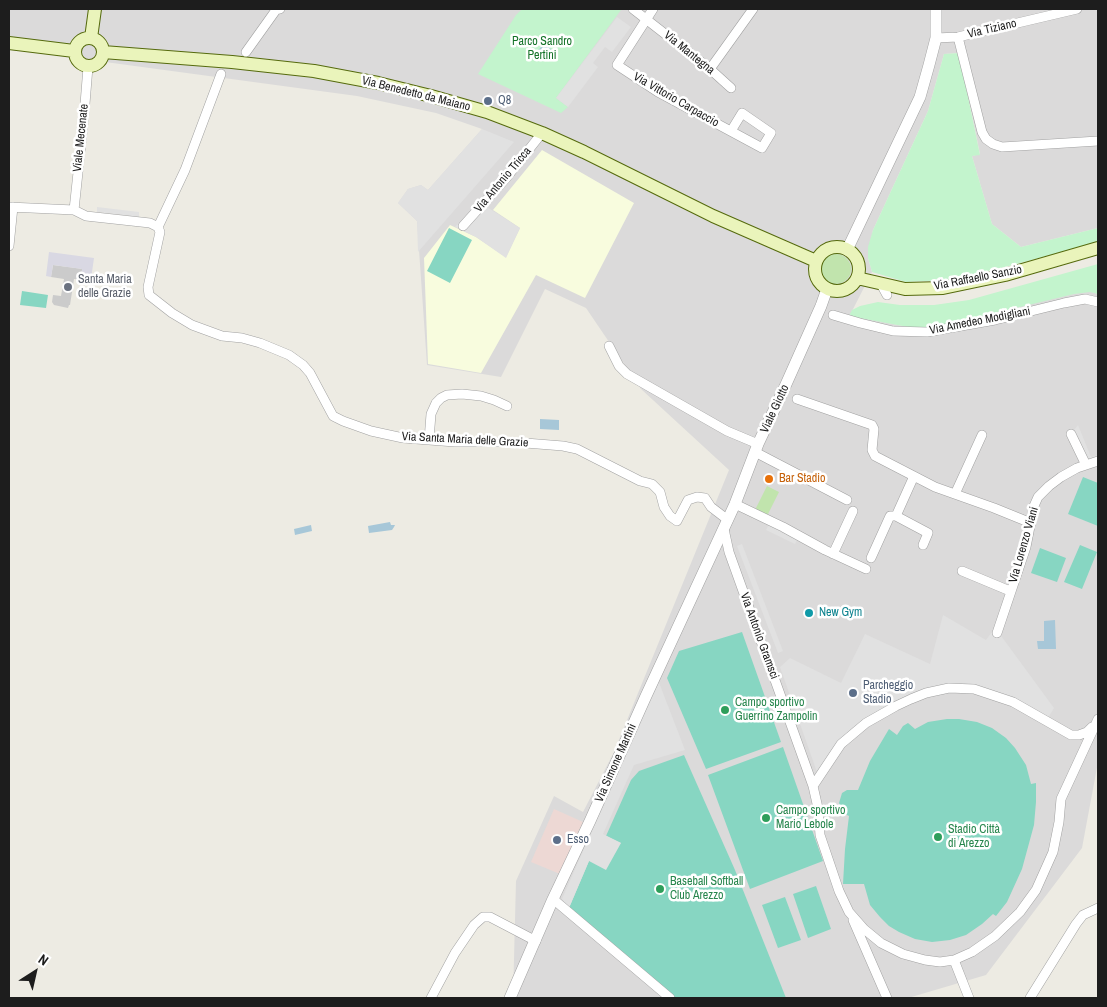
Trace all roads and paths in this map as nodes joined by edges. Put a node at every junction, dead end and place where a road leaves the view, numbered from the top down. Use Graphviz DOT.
graph roads {
  1 [pos="95,9"];
  2 [pos="276,9"];
  3 [pos="633,9"];
  4 [pos="653,9"];
  5 [pos="753,9"];
  6 [pos="936,9"];
  7 [pos="1077,9"];
  8 [pos="647,18"];
  9 [pos="958,37"];
  10 [pos="91,38"];
  11 [pos="936,38"];
  12 [pos="9,43"];
  13 [pos="74,51"];
  14 [pos="103,52"];
  15 [pos="246,52"];
  16 [pos="88,67"];
  17 [pos="710,69"];
  18 [pos="221,74"];
  19 [pos="730,88"];
  20 [pos="731,131"];
  21 [pos="542,133"];
  22 [pos="1098,141"];
  23 [pos="11,207"];
  24 [pos="74,210"];
  25 [pos="463,226"];
  26 [pos="158,227"];
  27 [pos="9,246"];
  28 [pos="1098,248"];
  29 [pos="846,250"];
  30 [pos="816,261"];
  31 [pos="857,278"];
  32 [pos="827,289"];
  33 [pos="1098,302"];
  34 [pos="833,315"];
  35 [pos="609,346"];
  36 [pos="797,399"];
  37 [pos="507,406"];
  38 [pos="1071,434"];
  39 [pos="982,435"];
  40 [pos="429,440"];
  41 [pos="757,448"];
  42 [pos="1098,461"];
  43 [pos="1086,466"];
  44 [pos="914,476"];
  45 [pos="955,494"];
  46 [pos="847,500"];
  47 [pos="735,504"];
  48 [pos="853,511"];
  49 [pos="896,516"];
  50 [pos="1032,523"];
  51 [pos="726,525"];
  52 [pos="923,545"];
  53 [pos="833,554"];
  54 [pos="872,558"];
  55 [pos="866,569"];
  56 [pos="962,571"];
  57 [pos="1010,591"];
  58 [pos="997,633"];
  59 [pos="1098,720"];
  60 [pos="813,786"];
  61 [pos="553,899"];
  62 [pos="1098,908"];
  63 [pos="849,912"];
  64 [pos="536,940"];
  65 [pos="954,960"];
  66 [pos="431,998"];
  67 [pos="510,998"];
  68 [pos="670,998"];
  69 [pos="886,998"];
  70 [pos="969,998"];
  71 [pos="1030,998"];
  1 -- 10 [label="main road"];
  2 -- 15 [label="street"];
  3 -- 8 [label="street, Via Mantegna"];
  4 -- 8 [label="street"];
  5 -- 17 [label="street"];
  6 -- 11 [label="street"];
  7 -- 9 [label="street, Via Tiziano"];
  8 -- 17 [label="street, Via Mantegna"];
  8 -- 20 [label="street, Via Vittorio Carpaccio"];
  9 -- 11 [label="street, Via Tiziano"];
  9 -- 22 [label="street"];
  10 -- 13 [label="main road"];
  10 -- 14 [label="main road"];
  11 -- 29 [label="street"];
  12 -- 13 [label="main road"];
  13 -- 16 [label="main road"];
  14 -- 16 [label="main road"];
  14 -- 21 [label="main road, Via Benedetto da Maiano"];
  16 -- 24 [label="street, Viale Mecenate"];
  17 -- 19 [label="street, Via Mantegna"];
  18 -- 26 [label="street"];
  20 -- 20 [label="street, Via Vittorio Carpaccio"];
  21 -- 25 [label="street, Via Antonio Tricca"];
  21 -- 30 [label="main road, Via Benedetto da Maiano"];
  23 -- 24 [label="street"];
  23 -- 27 [label="street"];
  24 -- 26 [label="street"];
  26 -- 40 [label="street, Via Santa Maria delle Grazie"];
  28 -- 31 [label="main road, Via Raffaello Sanzio"];
  29 -- 30 [label="main road"];
  29 -- 31 [label="main road"];
  30 -- 32 [label="main road"];
  31 -- 32 [label="main road"];
  32 -- 41 [label="street, Viale Giotto"];
  33 -- 34 [label="street, Via Amedeo Modigliani"];
  35 -- 41 [label="street"];
  36 -- 44 [label="street"];
  37 -- 40 [label="street"];
  38 -- 43 [label="street"];
  39 -- 45 [label="street"];
  40 -- 51 [label="street, Via Santa Maria delle Grazie"];
  41 -- 46 [label="street"];
  41 -- 47 [label="street, Viale Giotto"];
  42 -- 43 [label="street, Via Lorenzo Viani"];
  43 -- 50 [label="street, Via Lorenzo Viani"];
  44 -- 45 [label="street"];
  44 -- 49 [label="street"];
  45 -- 50 [label="street"];
  47 -- 51 [label="street, Viale Giotto"];
  47 -- 53 [label="street"];
  48 -- 53 [label="street"];
  49 -- 52 [label="street"];
  49 -- 54 [label="street"];
  50 -- 57 [label="street, Via Lorenzo Viani"];
  51 -- 60 [label="street, Via Antonio Gramsci"];
  51 -- 61 [label="street, Via Simone Martini"];
  53 -- 55 [label="street"];
  56 -- 57 [label="street, Via Lorenzo Viani"];
  57 -- 58 [label="street, Via Lorenzo Viani"];
  59 -- 60 [label="street"];
  59 -- 65 [label="street"];
  60 -- 63 [label="street, Via Antonio Gramsci"];
  61 -- 64 [label="street, Via Simone Martini"];
  61 -- 68 [label="street"];
  62 -- 71 [label="street"];
  63 -- 65 [label="street, Via Antonio Gramsci"];
  63 -- 69 [label="street"];
  64 -- 66 [label="street"];
  64 -- 67 [label="street, Via Simone Martini"];
  65 -- 70 [label="street"];
}
